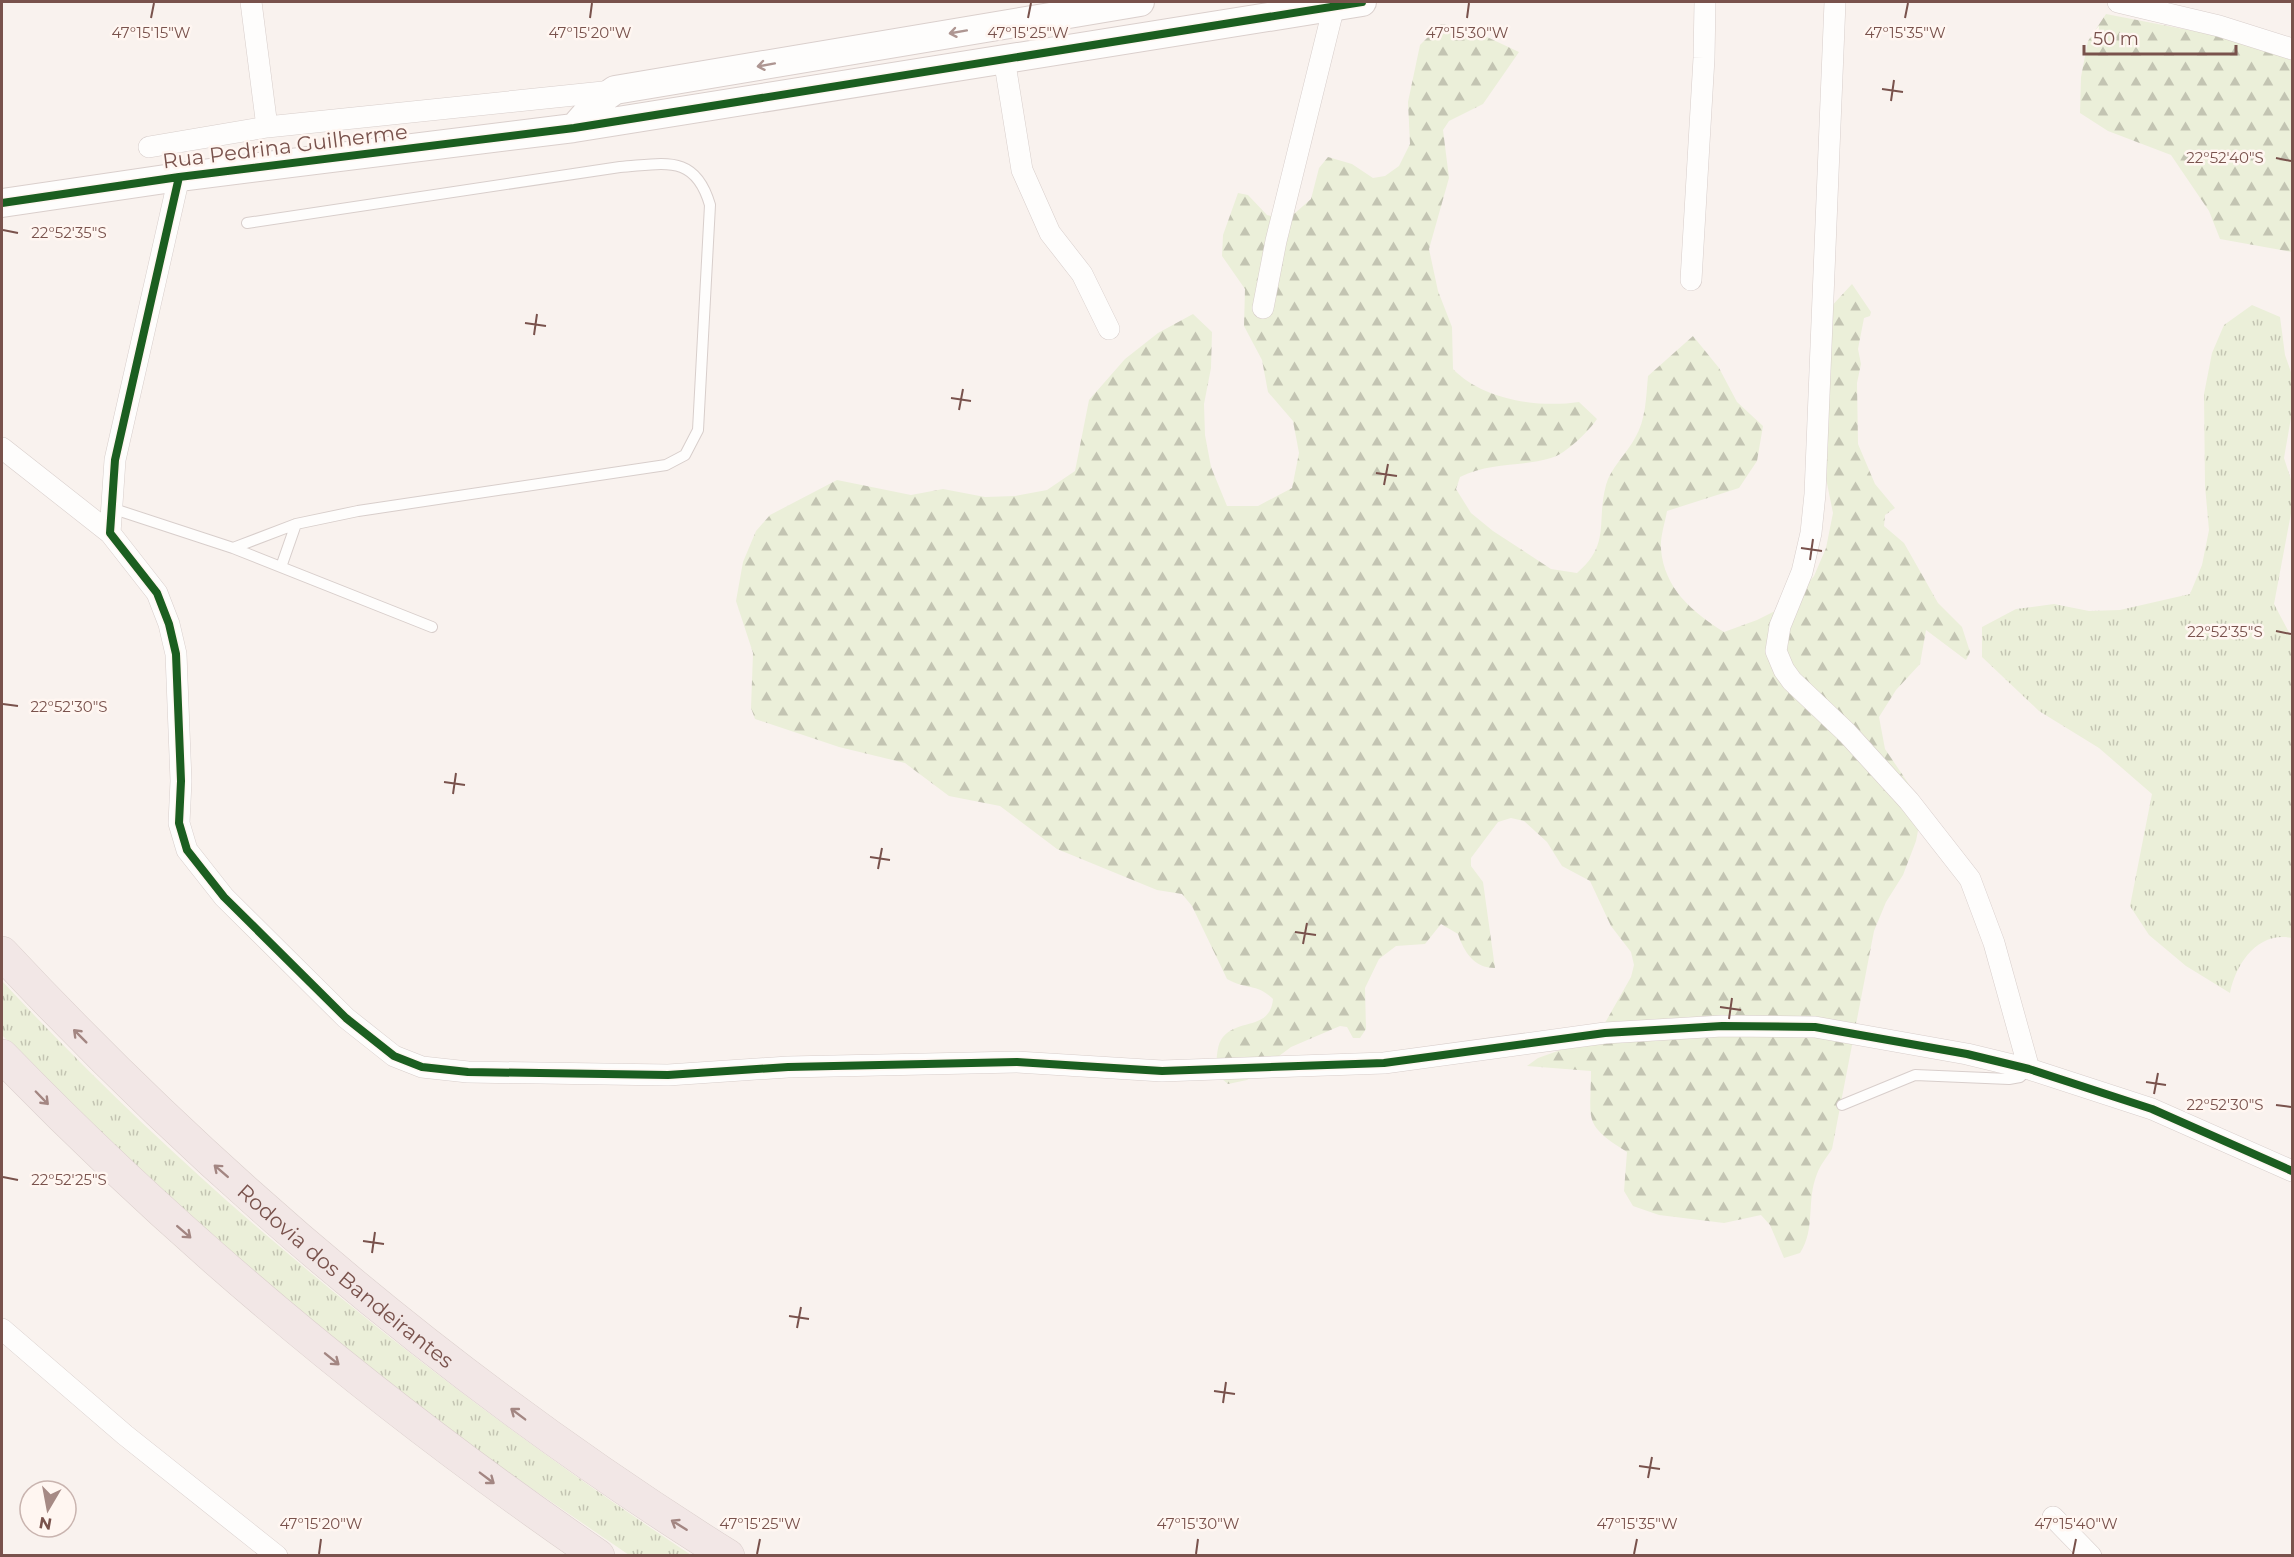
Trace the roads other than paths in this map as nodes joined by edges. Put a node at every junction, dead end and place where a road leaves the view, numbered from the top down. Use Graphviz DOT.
graph roads {
  1 [pos="251,2"];
  2 [pos="1140,2"];
  3 [pos="1362,2"];
  4 [pos="1705,2"];
  5 [pos="1835,2"];
  6 [pos="2118,2"];
  7 [pos="1107,4"];
  8 [pos="1334,6"];
  9 [pos="2292,49"];
  10 [pos="1004,58"];
  11 [pos="625,89"];
  12 [pos="613,120"];
  13 [pos="267,127"];
  14 [pos="574,128"];
  15 [pos="149,147"];
  16 [pos="179,177"];
  17 [pos="2,203"];
  18 [pos="247,223"];
  19 [pos="1691,280"];
  20 [pos="1263,308"];
  21 [pos="1109,329"];
  22 [pos="2,448"];
  23 [pos="111,508"];
  24 [pos="296,524"];
  25 [pos="110,533"];
  26 [pos="233,548"];
  27 [pos="281,567"];
  28 [pos="432,627"];
  29 [pos="2,953"];
  30 [pos="2,1056"];
  31 [pos="2029,1069"];
  32 [pos="1842,1105"];
  33 [pos="2292,1170"];
  34 [pos="2,1329"];
  35 [pos="2053,1517"];
  36 [pos="277,1556"];
  37 [pos="598,1556"];
  38 [pos="728,1556"];
  39 [pos="2091,1556"];
  1 -- 13 [label="street"];
  2 -- 7 [label="street"];
  3 -- 8 [label="street, Rua Pedrina Guilherme"];
  4 -- 19 [label="street"];
  5 -- 31 [label="street"];
  6 -- 9 [label="street"];
  7 -- 11 [label="street, one-way"];
  8 -- 10 [label="street, Rua Pedrina Guilherme"];
  8 -- 20 [label="street"];
  10 -- 12 [label="street, Rua Pedrina Guilherme"];
  10 -- 21 [label="street"];
  11 -- 12 [label="street"];
  11 -- 13 [label="street"];
  11 -- 14 [label="street"];
  12 -- 14 [label="street, Rua Pedrina Guilherme"];
  13 -- 15 [label="street"];
  14 -- 16 [label="street, Rua Pedrina Guilherme"];
  16 -- 17 [label="street, Rua Pedrina Guilherme"];
  16 -- 23 [label="street"];
  18 -- 24 [label="lane"];
  22 -- 25 [label="street"];
  23 -- 25 [label="street"];
  23 -- 26 [label="lane"];
  24 -- 26 [label="lane"];
  24 -- 27 [label="lane"];
  25 -- 31 [label="street"];
  26 -- 27 [label="lane"];
  27 -- 28 [label="lane"];
  38 -- 29 [label="highway, Rodovia dos Bandeirantes, one-way"];
  30 -- 37 [label="highway, one-way"];
  31 -- 32 [label="lane"];
  31 -- 33 [label="street"];
  34 -- 36 [label="street"];
  35 -- 39 [label="street"];
}
